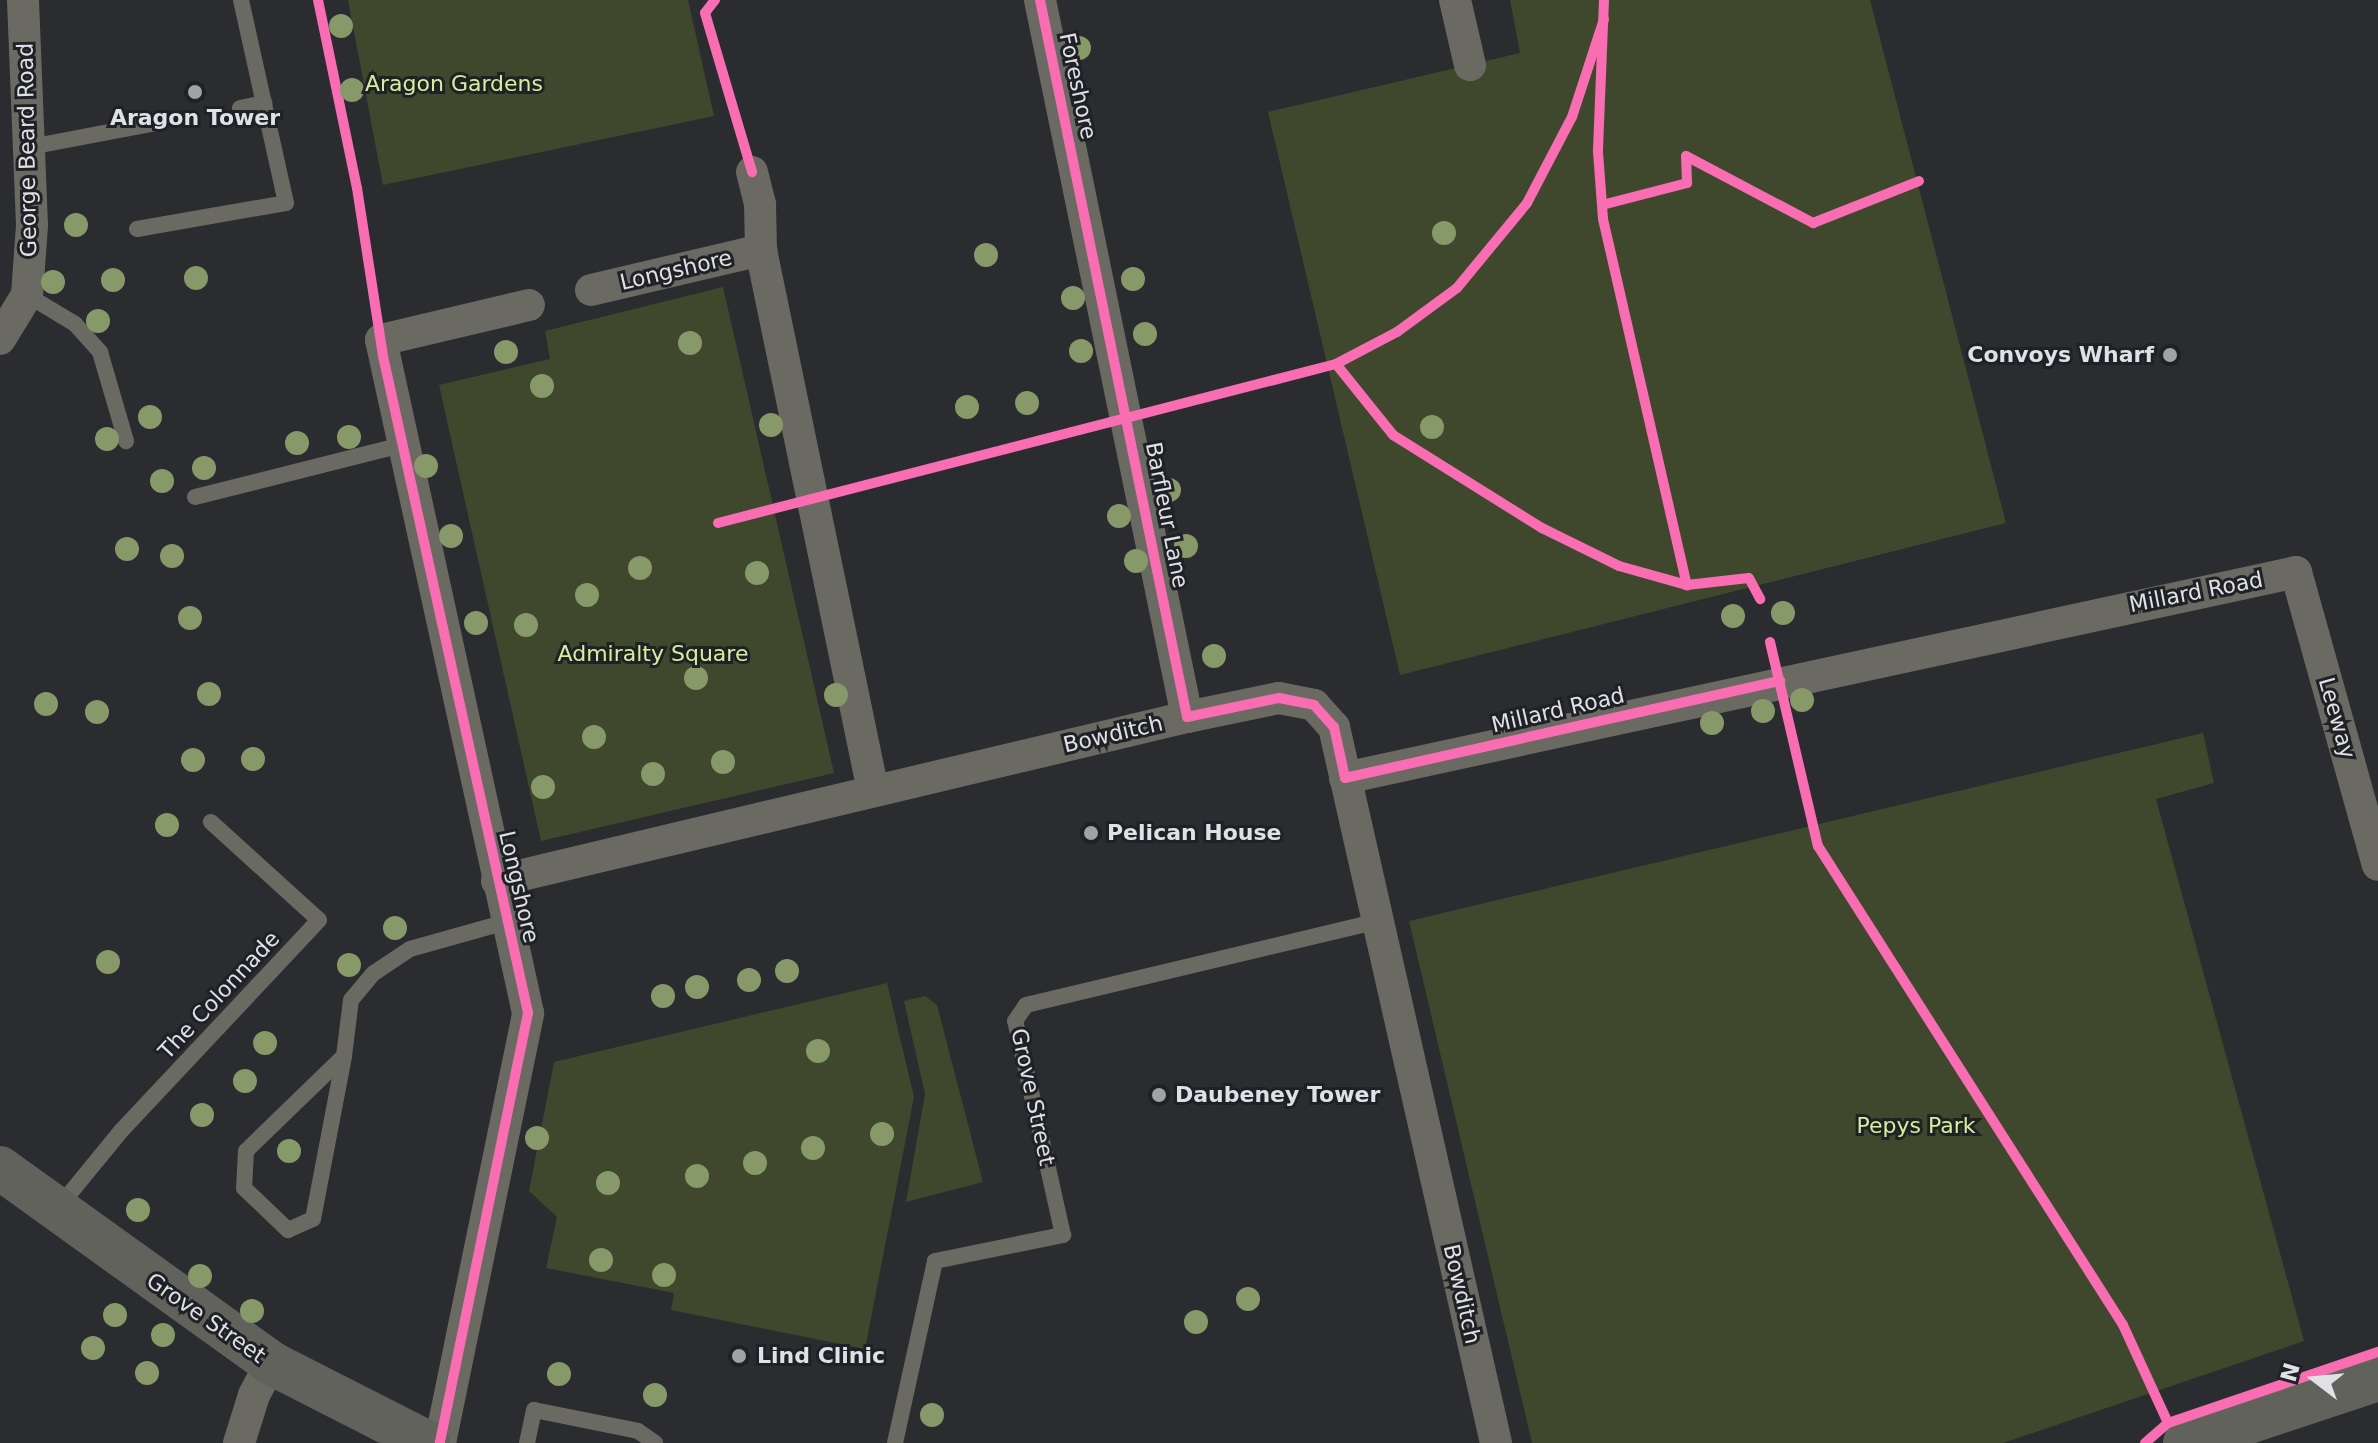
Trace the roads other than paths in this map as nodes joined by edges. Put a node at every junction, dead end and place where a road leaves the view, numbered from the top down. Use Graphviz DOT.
graph roads {
  1 [pos="23,0"];
  2 [pos="241,0"];
  3 [pos="1040,0"];
  4 [pos="1455,0"];
  5 [pos="1470,65"];
  6 [pos="264,103"];
  7 [pos="240,108"];
  8 [pos="161,122"];
  9 [pos="30,147"];
  10 [pos="752,172"];
  11 [pos="1077,180"];
  12 [pos="137,229"];
  13 [pos="761,250"];
  14 [pos="591,290"];
  15 [pos="27,295"];
  16 [pos="529,305"];
  17 [pos="0,339"];
  18 [pos="126,441"];
  19 [pos="402,445"];
  20 [pos="195,497"];
  21 [pos="2296,572"];
  22 [pos="1187,717"];
  23 [pos="1345,778"];
  24 [pos="873,791"];
  25 [pos="211,822"];
  26 [pos="2378,865"];
  27 [pos="497,881"];
  28 [pos="1378,921"];
  29 [pos="506,922"];
  30 [pos="344,1056"];
  31 [pos="0,1168"];
  32 [pos="57,1210"];
  33 [pos="271,1363"];
  34 [pos="2378,1379"];
  35 [pos="239,1443"];
  36 [pos="428,1443"];
  37 [pos="440,1443"];
  38 [pos="527,1443"];
  39 [pos="655,1443"];
  40 [pos="895,1443"];
  41 [pos="1496,1443"];
  42 [pos="2185,1443"];
  1 -- 9 [label="street, George Beard Road"];
  2 -- 6 [label="lane"];
  3 -- 11 [label="street, Foreshore"];
  4 -- 5 [label="street"];
  6 -- 7 [label="lane"];
  6 -- 12 [label="lane"];
  8 -- 9 [label="lane"];
  9 -- 15 [label="street, George Beard Road"];
  10 -- 13 [label="street, Longshore"];
  11 -- 22 [label="street, Barfleur Lane"];
  13 -- 14 [label="street, Longshore"];
  13 -- 24 [label="street, Longshore"];
  15 -- 17 [label="street"];
  15 -- 18 [label="lane"];
  16 -- 19 [label="street, Longshore"];
  19 -- 20 [label="lane"];
  19 -- 27 [label="street, Longshore"];
  21 -- 23 [label="street, Millard Road"];
  21 -- 26 [label="street, Leeway"];
  22 -- 23 [label="street, Bowditch"];
  22 -- 24 [label="street, Bowditch"];
  23 -- 28 [label="street, Bowditch"];
  24 -- 27 [label="street, Bowditch"];
  25 -- 32 [label="lane, The Colonnade"];
  27 -- 29 [label="street, Longshore"];
  28 -- 40 [label="lane, Grove Street"];
  28 -- 41 [label="street, Bowditch"];
  29 -- 30 [label="lane"];
  29 -- 37 [label="street, Longshore"];
  30 -- 30 [label="lane"];
  31 -- 32 [label="main road, Grove Street"];
  32 -- 33 [label="main road, Grove Street"];
  33 -- 35 [label="street"];
  33 -- 36 [label="main road, Grove Street"];
  34 -- 42 [label="main road"];
  38 -- 39 [label="lane"];
}
